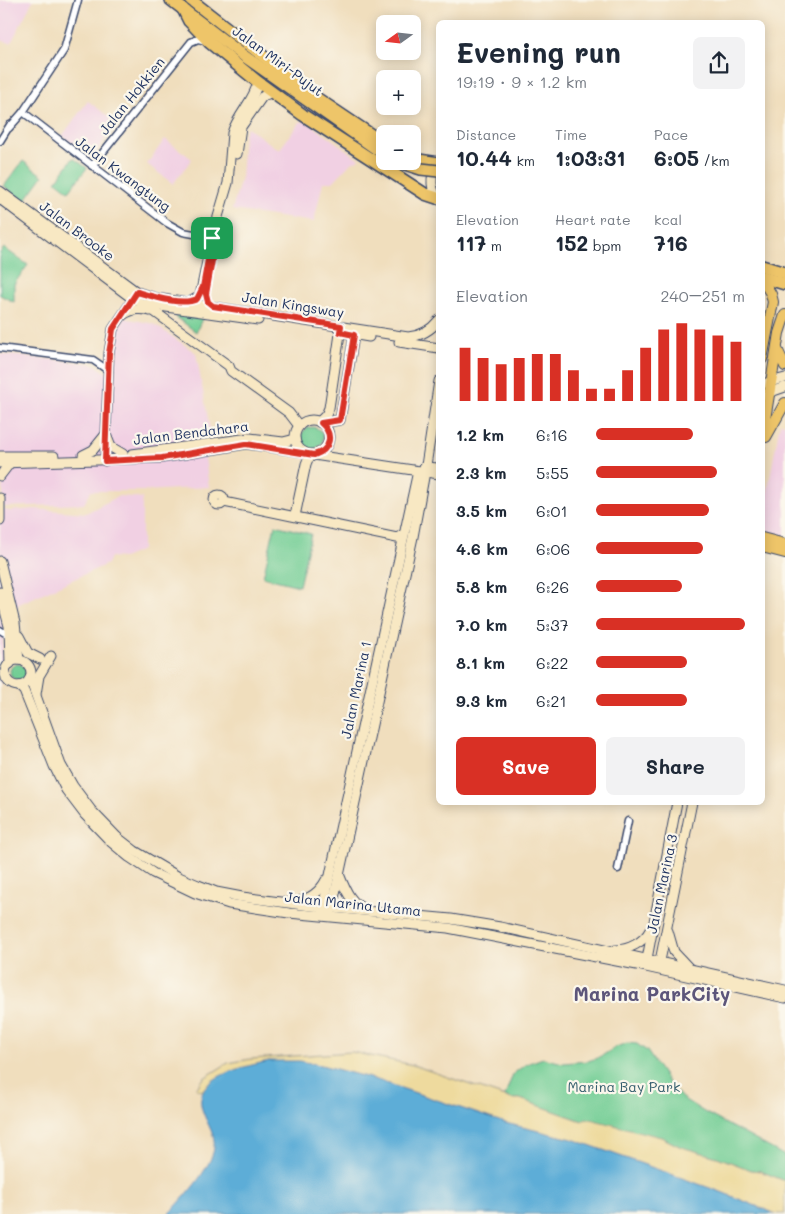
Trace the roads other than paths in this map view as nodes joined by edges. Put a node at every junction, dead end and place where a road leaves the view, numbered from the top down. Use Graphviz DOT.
graph roads {
  1 [pos="78,0"];
  2 [pos="171,0"];
  3 [pos="187,4"];
  4 [pos="189,21"];
  5 [pos="191,42"];
  6 [pos="209,42"];
  7 [pos="244,56"];
  8 [pos="258,82"];
  9 [pos="36,91"];
  10 [pos="271,92"];
  11 [pos="25,102"];
  12 [pos="23,112"];
  13 [pos="14,119"];
  14 [pos="346,123"];
  15 [pos="9,128"];
  16 [pos="376,139"];
  17 [pos="235,140"];
  18 [pos="0,141"];
  19 [pos="376,143"];
  20 [pos="376,148"];
  21 [pos="366,155"];
  22 [pos="421,155"];
  23 [pos="436,157"];
  24 [pos="421,161"];
  25 [pos="436,164"];
  26 [pos="92,166"];
  27 [pos="436,168"];
  28 [pos="421,169"];
  29 [pos="436,171"];
  30 [pos="0,191"];
  31 [pos="436,196"];
  32 [pos="436,198"];
  33 [pos="0,199"];
  34 [pos="214,238"];
  35 [pos="765,267"];
  36 [pos="785,273"];
  37 [pos="765,279"];
  38 [pos="765,283"];
  39 [pos="785,284"];
  40 [pos="121,289"];
  41 [pos="135,296"];
  42 [pos="190,302"];
  43 [pos="144,304"];
  44 [pos="213,306"];
  45 [pos="176,308"];
  46 [pos="122,315"];
  47 [pos="160,315"];
  48 [pos="785,315"];
  49 [pos="436,323"];
  50 [pos="177,328"];
  51 [pos="341,329"];
  52 [pos="355,332"];
  53 [pos="765,342"];
  54 [pos="436,347"];
  55 [pos="0,348"];
  56 [pos="777,348"];
  57 [pos="109,353"];
  58 [pos="93,360"];
  59 [pos="785,366"];
  60 [pos="109,371"];
  61 [pos="785,378"];
  62 [pos="767,383"];
  63 [pos="785,388"];
  64 [pos="767,393"];
  65 [pos="436,398"];
  66 [pos="785,403"];
  67 [pos="765,411"];
  68 [pos="320,422"];
  69 [pos="301,424"];
  70 [pos="106,434"];
  71 [pos="765,437"];
  72 [pos="295,439"];
  73 [pos="304,452"];
  74 [pos="124,454"];
  75 [pos="83,455"];
  76 [pos="314,455"];
  77 [pos="0,456"];
  78 [pos="105,458"];
  79 [pos="0,463"];
  80 [pos="10,463"];
  81 [pos="436,468"];
  82 [pos="423,469"];
  83 [pos="436,473"];
  84 [pos="0,476"];
  85 [pos="0,498"];
  86 [pos="224,502"];
  87 [pos="295,516"];
  88 [pos="0,521"];
  89 [pos="404,534"];
  90 [pos="765,541"];
  91 [pos="783,549"];
  92 [pos="765,552"];
  93 [pos="0,561"];
  94 [pos="0,592"];
  95 [pos="2,612"];
  96 [pos="15,623"];
  97 [pos="0,630"];
  98 [pos="10,636"];
  99 [pos="44,660"];
  100 [pos="10,664"];
  101 [pos="27,670"];
  102 [pos="19,686"];
  103 [pos="36,694"];
  104 [pos="676,805"];
  105 [pos="691,805"];
  106 [pos="628,821"];
  107 [pos="618,870"];
  108 [pos="335,873"];
  109 [pos="291,903"];
  110 [pos="369,911"];
  111 [pos="326,912"];
  112 [pos="653,926"];
  113 [pos="667,929"];
  114 [pos="605,950"];
  115 [pos="646,963"];
  116 [pos="659,966"];
  117 [pos="688,968"];
  118 [pos="785,990"];
  119 [pos="785,998"];
  1 -- 9 [label="street"];
  2 -- 3 [label="highway, Jalan Miri-Pujut"];
  3 -- 4 [label="highway"];
  3 -- 7 [label="highway, Jalan Miri-Pujut"];
  3 -- 14 [label="highway, Jalan Miri-Pujut"];
  4 -- 5 [label="street"];
  4 -- 6 [label="highway"];
  5 -- 6 [label="street"];
  5 -- 26 [label="street, Jalan Hokkien"];
  6 -- 8 [label="highway"];
  7 -- 14 [label="highway, Jalan Miri-Pujut"];
  7 -- 21 [label="highway"];
  8 -- 10 [label="highway"];
  8 -- 17 [label="main road"];
  9 -- 11 [label="street"];
  9 -- 12 [label="street"];
  10 -- 17 [label="main road"];
  10 -- 21 [label="highway"];
  11 -- 12 [label="street"];
  11 -- 13 [label="street"];
  12 -- 13 [label="street"];
  12 -- 15 [label="street"];
  12 -- 26 [label="street, Jalan Kwangtung"];
  13 -- 15 [label="street"];
  14 -- 16 [label="highway"];
  14 -- 19 [label="highway"];
  14 -- 20 [label="highway"];
  15 -- 18 [label="street"];
  17 -- 34 [label="main road"];
  21 -- 32 [label="highway"];
  22 -- 23 [label="highway"];
  24 -- 25 [label="highway"];
  26 -- 34 [label="street, Jalan Kwangtung"];
  27 -- 31 [label="main road"];
  28 -- 29 [label="highway, bridge"];
  30 -- 41 [label="main road, Jalan Brooke"];
  33 -- 40 [label="main road, Jalan Brooke"];
  34 -- 42 [label="main road"];
  34 -- 44 [label="main road"];
  35 -- 36 [label="highway"];
  37 -- 39 [label="highway"];
  38 -- 53 [label="main road"];
  40 -- 41 [label="main road, Jalan Brooke"];
  40 -- 46 [label="main road"];
  41 -- 42 [label="main road, Jalan Kingsway"];
  41 -- 43 [label="main road"];
  41 -- 46 [label="main road"];
  42 -- 44 [label="main road, Jalan Kingsway"];
  43 -- 45 [label="main road, Jalan Kingsway"];
  43 -- 47 [label="main road"];
  44 -- 51 [label="main road, Jalan Kingsway"];
  45 -- 50 [label="main road"];
  45 -- 51 [label="main road, Jalan Kingsway"];
  46 -- 47 [label="main road"];
  46 -- 57 [label="main road"];
  47 -- 50 [label="main road"];
  48 -- 56 [label="main road"];
  49 -- 52 [label="main road, Jalan Kingsway"];
  50 -- 69 [label="main road"];
  51 -- 52 [label="main road, Jalan Kingsway"];
  51 -- 68 [label="main road"];
  52 -- 54 [label="main road, Jalan Kingsway"];
  52 -- 68 [label="main road"];
  55 -- 58 [label="street"];
  56 -- 59 [label="main road"];
  56 -- 62 [label="main road"];
  57 -- 58 [label="street"];
  57 -- 60 [label="main road"];
  58 -- 60 [label="street"];
  60 -- 70 [label="main road"];
  61 -- 62 [label="main road"];
  62 -- 64 [label="main road"];
  63 -- 64 [label="main road"];
  64 -- 67 [label="main road"];
  65 -- 82 [label="main road"];
  66 -- 71 [label="main road"];
  68 -- 69 [label="main road"];
  68 -- 76 [label="main road"];
  69 -- 72 [label="main road"];
  70 -- 74 [label="main road"];
  70 -- 75 [label="main road"];
  70 -- 78 [label="main road"];
  72 -- 73 [label="main road"];
  72 -- 74 [label="main road, Jalan Bendahara"];
  73 -- 76 [label="main road"];
  73 -- 78 [label="main road, Jalan Bendahara"];
  74 -- 78 [label="main road, Jalan Bendahara"];
  75 -- 77 [label="main road, Jalan Bendahara"];
  75 -- 78 [label="main road, Jalan Bendahara"];
  76 -- 82 [label="main road"];
  76 -- 87 [label="main road"];
  78 -- 80 [label="main road, Jalan Bendahara"];
  79 -- 80 [label="main road, Jalan Bendahara"];
  80 -- 84 [label="main road"];
  81 -- 82 [label="main road"];
  82 -- 83 [label="main road"];
  82 -- 89 [label="main road, Jalan Marina 1"];
  82 -- 108 [label="main road, Jalan Marina 1"];
  85 -- 88 [label="main road"];
  86 -- 87 [label="main road"];
  87 -- 89 [label="main road"];
  89 -- 108 [label="main road, Jalan Marina 1"];
  90 -- 91 [label="main road"];
  91 -- 92 [label="main road"];
  93 -- 96 [label="main road, Jalan Marina Utama"];
  94 -- 95 [label="main road"];
  95 -- 98 [label="main road"];
  96 -- 99 [label="main road"];
  96 -- 101 [label="main road, Jalan Marina Utama"];
  97 -- 98 [label="street"];
  98 -- 100 [label="main road"];
  99 -- 101 [label="main road"];
  99 -- 103 [label="main road"];
  100 -- 101 [label="main road"];
  100 -- 102 [label="main road"];
  101 -- 102 [label="main road"];
  101 -- 103 [label="main road, Jalan Marina Utama"];
  102 -- 111 [label="main road, Jalan Marina Utama"];
  103 -- 109 [label="main road, Jalan Marina Utama"];
  104 -- 112 [label="main road, Jalan Marina 3"];
  105 -- 113 [label="main road, Jalan Marina 3"];
  106 -- 107 [label="street"];
  108 -- 109 [label="main road"];
  108 -- 110 [label="main road"];
  108 -- 111 [label="main road, Jalan Marina 1"];
  109 -- 111 [label="main road, Jalan Marina Utama"];
  110 -- 111 [label="main road, Jalan Marina Utama"];
  110 -- 114 [label="main road, Jalan Marina Utama"];
  111 -- 115 [label="main road, Jalan Marina Utama"];
  112 -- 114 [label="main road"];
  112 -- 115 [label="main road, Jalan Marina 3"];
  113 -- 116 [label="main road, Jalan Marina 3"];
  113 -- 117 [label="main road"];
  114 -- 115 [label="main road, Jalan Marina Utama"];
  115 -- 116 [label="main road, Jalan Marina Utama"];
  116 -- 117 [label="main road, Jalan Marina Utama"];
  116 -- 119 [label="main road, Jalan Marina Utama"];
  117 -- 118 [label="main road, Jalan Marina Utama"];
}
